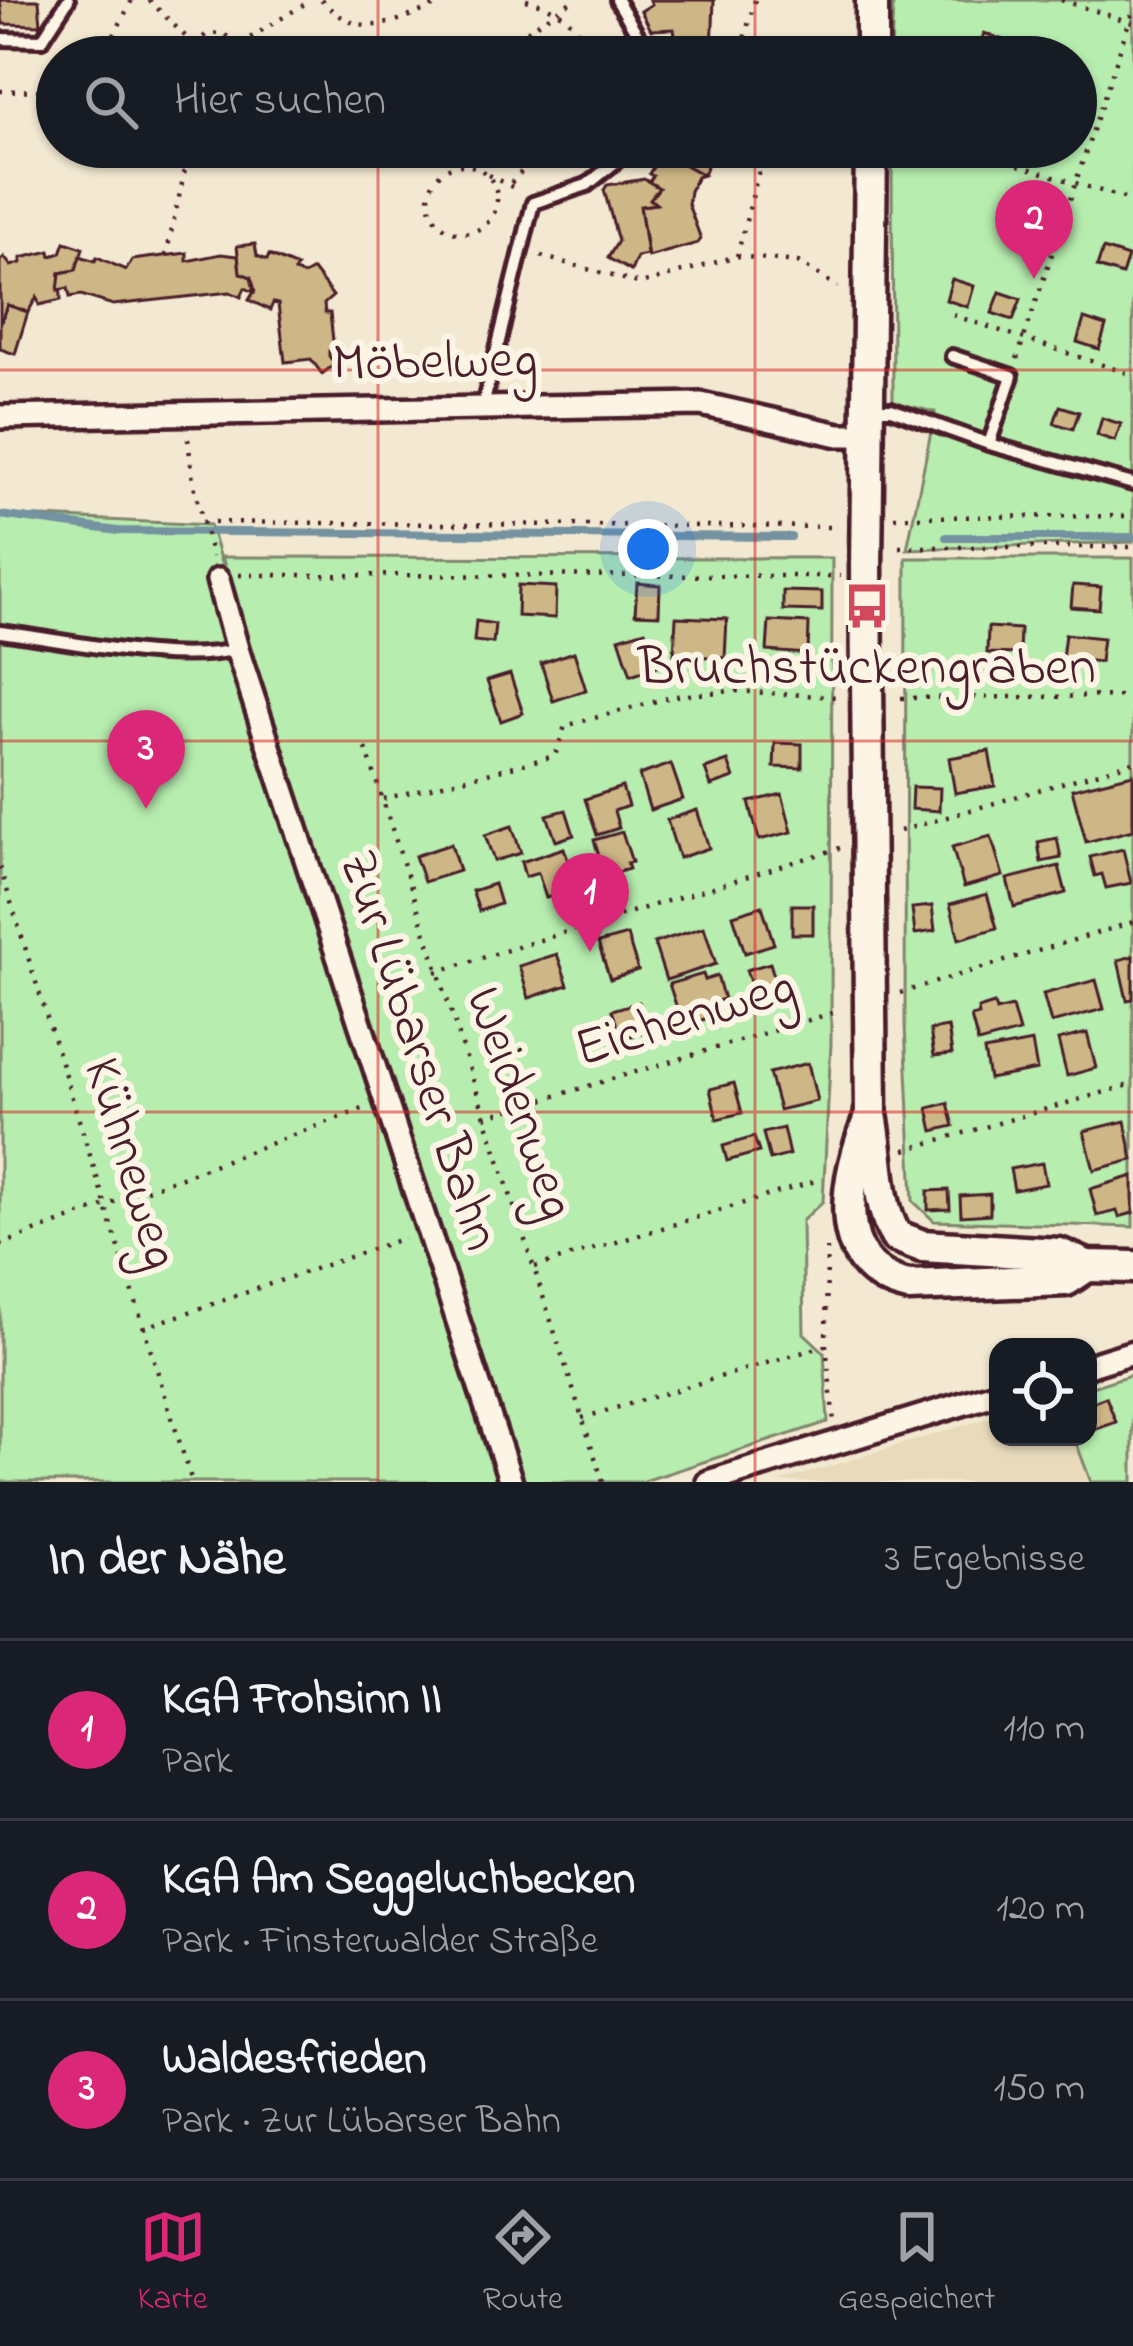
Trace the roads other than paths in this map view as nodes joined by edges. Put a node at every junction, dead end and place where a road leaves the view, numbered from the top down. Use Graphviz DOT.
graph roads {
  1 [pos="68,0"];
  2 [pos="617,0"];
  3 [pos="872,0"];
  4 [pos="45,36"];
  5 [pos="637,36"];
  6 [pos="872,36"];
  7 [pos="0,39"];
  8 [pos="36,40"];
  9 [pos="608,168"];
  10 [pos="871,168"];
  11 [pos="952,356"];
  12 [pos="483,408"];
  13 [pos="0,417"];
  14 [pos="868,422"];
  15 [pos="989,444"];
  16 [pos="1133,484"];
  17 [pos="229,577"];
  18 [pos="0,632"];
  19 [pos="237,649"];
  20 [pos="871,1115"];
  21 [pos="896,1236"];
  22 [pos="1087,1266"];
  23 [pos="1133,1267"];
  24 [pos="871,1271"];
  25 [pos="1131,1359"];
  26 [pos="1097,1365"];
  27 [pos="989,1396"];
  28 [pos="757,1474"];
  29 [pos="511,1482"];
  30 [pos="708,1482"];
  1 -- 4 [label="lane"];
  2 -- 5 [label="lane"];
  3 -- 6 [label="street"];
  7 -- 8 [label="lane"];
  9 -- 12 [label="lane"];
  10 -- 14 [label="street"];
  11 -- 15 [label="lane"];
  12 -- 13 [label="street, Möbelweg"];
  12 -- 14 [label="street, Möbelweg"];
  14 -- 15 [label="lane"];
  14 -- 20 [label="street"];
  15 -- 16 [label="lane"];
  17 -- 19 [label="street, Zur Lübarser Bahn"];
  18 -- 19 [label="lane"];
  19 -- 29 [label="street, Zur Lübarser Bahn"];
  20 -- 21 [label="street"];
  20 -- 24 [label="street"];
  21 -- 22 [label="street"];
  21 -- 24 [label="street"];
  22 -- 23 [label="street"];
  22 -- 24 [label="street"];
  25 -- 26 [label="street"];
  27 -- 28 [label="street"];
  28 -- 30 [label="street"];
}
